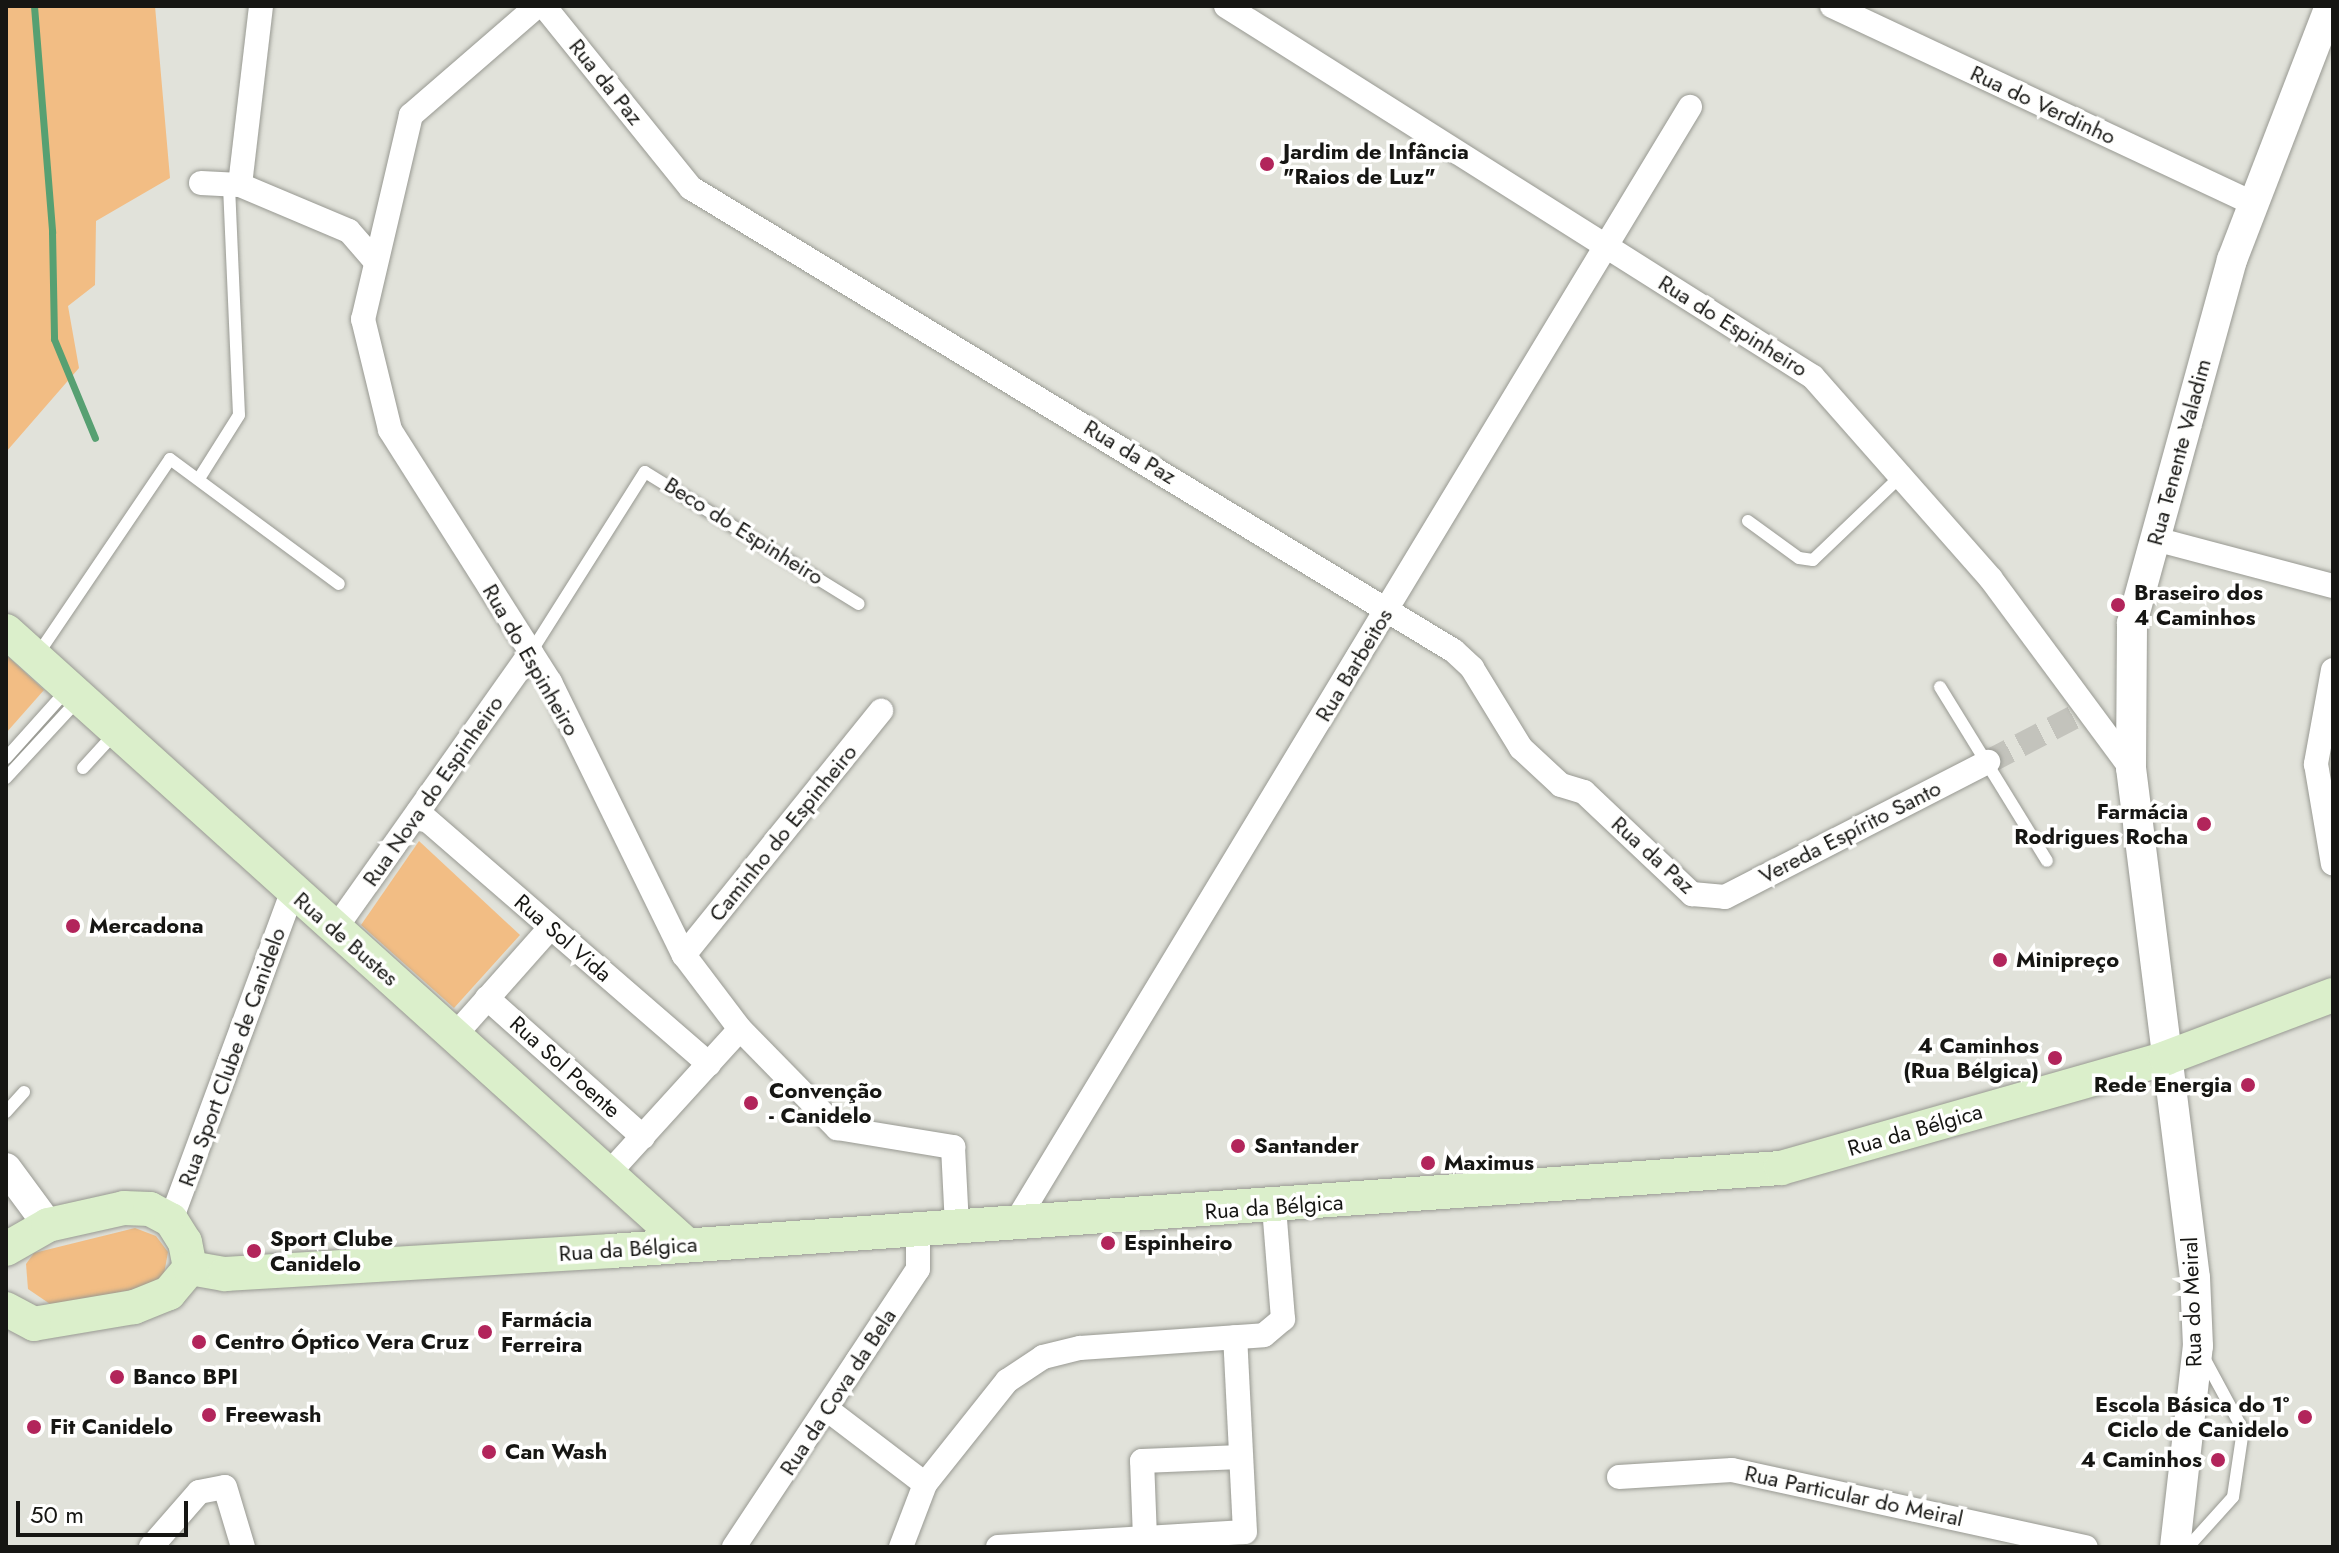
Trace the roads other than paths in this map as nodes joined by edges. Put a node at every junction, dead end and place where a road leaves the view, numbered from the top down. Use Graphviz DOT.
graph roads {
  1 [pos="261,6"];
  2 [pos="537,6"];
  3 [pos="544,6"];
  4 [pos="1226,6"];
  5 [pos="1832,6"];
  6 [pos="2330,6"];
  7 [pos="1690,107"];
  8 [pos="201,183"];
  9 [pos="234,185"];
  10 [pos="2254,204"];
  11 [pos="1608,247"];
  12 [pos="374,260"];
  13 [pos="200,477"];
  14 [pos="1900,477"];
  15 [pos="1748,521"];
  16 [pos="2155,539"];
  17 [pos="339,584"];
  18 [pos="2333,586"];
  19 [pos="859,604"];
  20 [pos="1387,609"];
  21 [pos="6,631"];
  22 [pos="531,652"];
  23 [pos="35,658"];
  24 [pos="2333,670"];
  25 [pos="1940,687"];
  26 [pos="74,694"];
  27 [pos="881,711"];
  28 [pos="116,732"];
  29 [pos="6,758"];
  30 [pos="1988,762"];
  31 [pos="83,768"];
  32 [pos="2131,768"];
  33 [pos="6,778"];
  34 [pos="418,812"];
  35 [pos="2047,861"];
  36 [pos="2333,864"];
  37 [pos="292,893"];
  38 [pos="1711,900"];
  39 [pos="551,927"];
  40 [pos="335,929"];
  41 [pos="684,955"];
  42 [pos="2333,995"];
  43 [pos="487,998"];
  44 [pos="740,1029"];
  45 [pos="455,1035"];
  46 [pos="2166,1058"];
  47 [pos="709,1064"];
  48 [pos="24,1092"];
  49 [pos="6,1112"];
  50 [pos="643,1137"];
  51 [pos="6,1168"];
  52 [pos="610,1172"];
  53 [pos="1274,1207"];
  54 [pos="171,1220"];
  55 [pos="1016,1222"];
  56 [pos="48,1225"];
  57 [pos="957,1226"];
  58 [pos="918,1228"];
  59 [pos="687,1245"];
  60 [pos="6,1249"];
  61 [pos="190,1268"];
  62 [pos="6,1309"];
  63 [pos="1235,1337"];
  64 [pos="2198,1346"];
  65 [pos="828,1410"];
  66 [pos="1241,1457"];
  67 [pos="1619,1477"];
  68 [pos="925,1484"];
  69 [pos="1145,1538"];
  70 [pos="151,1547"];
  71 [pos="243,1547"];
  72 [pos="734,1547"];
  73 [pos="901,1547"];
  74 [pos="998,1547"];
  75 [pos="2086,1547"];
  76 [pos="2175,1547"];
  77 [pos="2188,1547"];
  1 -- 9 [label="street"];
  2 -- 12 [label="street, Rua do Espinheiro"];
  3 -- 20 [label="street, Rua da Paz"];
  4 -- 11 [label="street, Rua do Espinheiro"];
  5 -- 10 [label="street, Rua do Verdinho"];
  6 -- 10 [label="street, Rua Tenente Valadim"];
  7 -- 11 [label="street, Rua Barbeitos"];
  8 -- 9 [label="street"];
  9 -- 12 [label="street"];
  9 -- 13 [label="lane"];
  10 -- 16 [label="street, Rua Tenente Valadim"];
  11 -- 14 [label="street, Rua do Espinheiro"];
  11 -- 20 [label="street, Rua Barbeitos"];
  12 -- 22 [label="street, Rua do Espinheiro"];
  13 -- 17 [label="lane"];
  13 -- 23 [label="lane"];
  14 -- 15 [label="lane"];
  14 -- 32 [label="street, Rua do Espinheiro"];
  16 -- 18 [label="street"];
  16 -- 32 [label="street, Rua Tenente Valadim"];
  19 -- 22 [label="lane, Beco do Espinheiro"];
  20 -- 38 [label="street, Rua da Paz"];
  20 -- 55 [label="street, Rua Barbeitos"];
  21 -- 23 [label="main road, Rua de Bustes"];
  22 -- 34 [label="street, Rua Nova do Espinheiro"];
  22 -- 41 [label="street, Rua do Espinheiro"];
  23 -- 26 [label="main road, Rua de Bustes"];
  24 -- 36 [label="street"];
  25 -- 30 [label="lane"];
  26 -- 28 [label="main road, Rua de Bustes"];
  26 -- 29 [label="lane"];
  26 -- 33 [label="lane"];
  27 -- 41 [label="street, Caminho do Espinheiro"];
  28 -- 31 [label="lane"];
  28 -- 37 [label="main road, Rua de Bustes"];
  30 -- 35 [label="lane"];
  30 -- 38 [label="street, Vereda Espírito Santo"];
  32 -- 46 [label="street, Rua Tenente Valadim"];
  34 -- 39 [label="street, Rua Sol Vida"];
  34 -- 40 [label="street, Rua Nova do Espinheiro"];
  37 -- 40 [label="main road, Rua de Bustes"];
  37 -- 54 [label="street, Rua Sport Clube de Canidelo"];
  39 -- 43 [label="street"];
  39 -- 47 [label="street, Rua Sol Vida"];
  40 -- 45 [label="main road, Rua de Bustes"];
  41 -- 44 [label="street, Rua do Espinheiro"];
  42 -- 46 [label="main road, Rua da Bélgica"];
  43 -- 45 [label="street"];
  43 -- 50 [label="street, Rua Sol Poente"];
  44 -- 47 [label="street"];
  44 -- 57 [label="street, Rua do Espinheiro"];
  45 -- 52 [label="main road, Rua de Bustes"];
  46 -- 53 [label="main road, Rua da Bélgica"];
  46 -- 64 [label="street, Rua do Meiral"];
  47 -- 50 [label="street"];
  48 -- 49 [label="lane"];
  50 -- 52 [label="street"];
  51 -- 56 [label="street"];
  52 -- 59 [label="main road, Rua de Bustes"];
  53 -- 55 [label="main road, Rua da Bélgica"];
  53 -- 63 [label="street"];
  54 -- 56 [label="main road"];
  54 -- 61 [label="main road"];
  55 -- 57 [label="main road, Rua da Bélgica"];
  56 -- 60 [label="main road"];
  57 -- 58 [label="main road, Rua da Bélgica"];
  58 -- 59 [label="main road, Rua da Bélgica"];
  58 -- 65 [label="street, Rua da Cova da Bela"];
  59 -- 61 [label="main road, Rua da Bélgica"];
  61 -- 62 [label="main road"];
  63 -- 66 [label="street"];
  63 -- 68 [label="street"];
  64 -- 76 [label="street, Rua do Meiral"];
  64 -- 77 [label="lane"];
  65 -- 68 [label="street"];
  65 -- 72 [label="street, Rua da Cova da Bela"];
  66 -- 69 [label="street"];
  66 -- 69 [label="street"];
  67 -- 75 [label="street, Rua Particular do Meiral"];
  68 -- 73 [label="street"];
  69 -- 74 [label="street"];
  70 -- 71 [label="street"];
}
